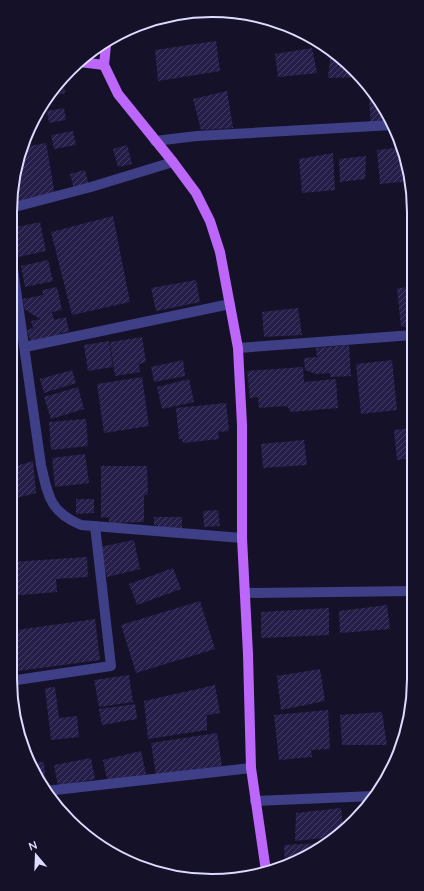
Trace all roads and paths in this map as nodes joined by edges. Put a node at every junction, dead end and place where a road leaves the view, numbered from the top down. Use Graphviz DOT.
graph roads {
  1 [pos="106,49"];
  2 [pos="86,63"];
  3 [pos="104,65"];
  4 [pos="387,126"];
  5 [pos="155,141"];
  6 [pos="173,162"];
  7 [pos="17,206"];
  8 [pos="17,294"];
  9 [pos="230,304"];
  10 [pos="407,335"];
  11 [pos="25,347"];
  12 [pos="238,348"];
  13 [pos="95,526"];
  14 [pos="242,538"];
  15 [pos="407,591"];
  16 [pos="245,593"];
  17 [pos="17,680"];
  18 [pos="251,768"];
  19 [pos="52,790"];
  20 [pos="368,796"];
  21 [pos="255,801"];
  22 [pos="265,866"];
  1 -- 3 [label="main road"];
  2 -- 3 [label="main road"];
  3 -- 5 [label="main road"];
  4 -- 5 [label="street"];
  5 -- 6 [label="main road"];
  6 -- 7 [label="street"];
  6 -- 9 [label="main road"];
  8 -- 11 [label="street"];
  9 -- 11 [label="street"];
  9 -- 12 [label="main road"];
  10 -- 12 [label="street"];
  11 -- 13 [label="street"];
  12 -- 14 [label="main road"];
  13 -- 14 [label="street"];
  13 -- 17 [label="street"];
  14 -- 16 [label="main road"];
  15 -- 16 [label="street"];
  16 -- 18 [label="main road"];
  18 -- 19 [label="street"];
  18 -- 21 [label="main road"];
  20 -- 21 [label="street"];
  21 -- 22 [label="main road"];
}
